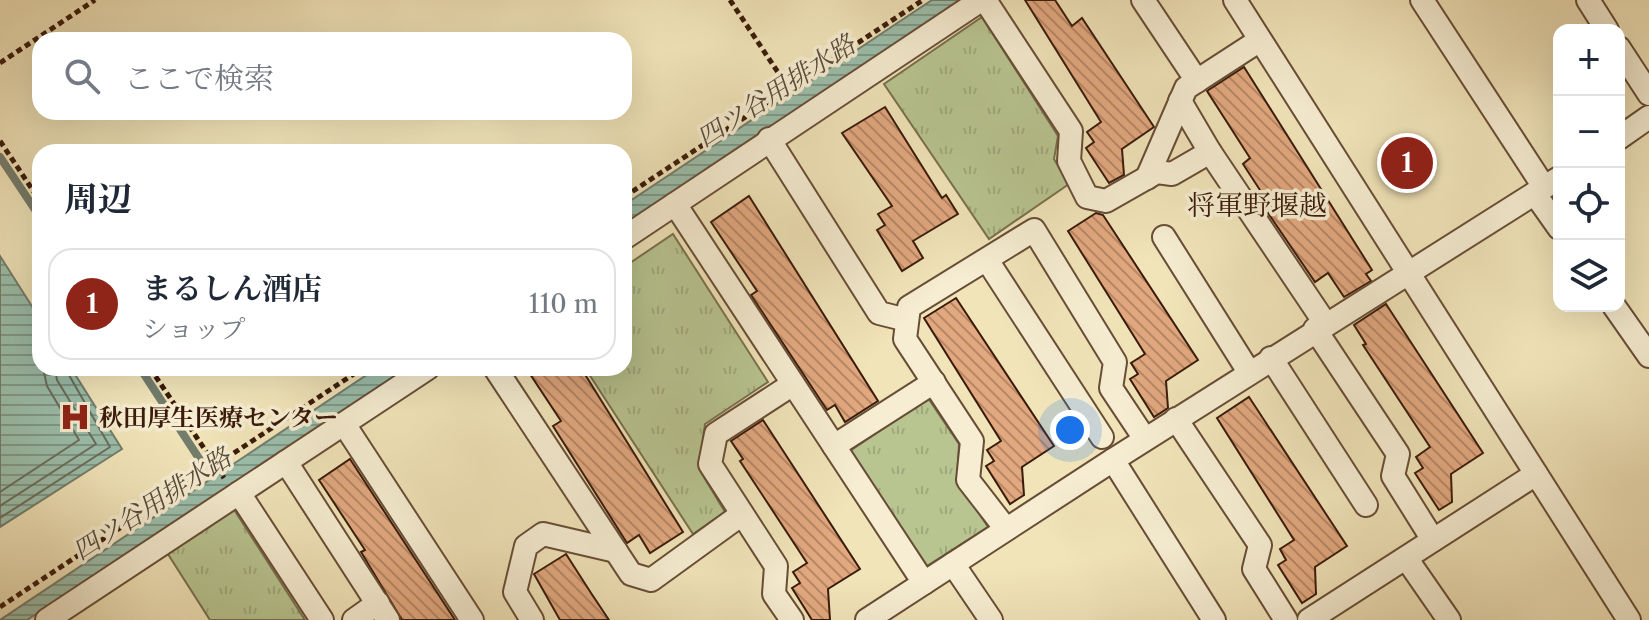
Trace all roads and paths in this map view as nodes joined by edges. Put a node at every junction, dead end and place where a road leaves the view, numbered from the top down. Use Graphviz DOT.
graph roads {
  1 [pos="95,0"];
  2 [pos="730,0"];
  3 [pos="923,0"];
  4 [pos="983,0"];
  5 [pos="1143,0"];
  6 [pos="1235,0"];
  7 [pos="1422,0"];
  8 [pos="1588,0"];
  9 [pos="1603,24"];
  10 [pos="47,32"];
  11 [pos="1260,40"];
  12 [pos="32,42"];
  13 [pos="1625,57"];
  14 [pos="0,63"];
  15 [pos="1197,81"];
  16 [pos="789,89"];
  17 [pos="1649,94"];
  18 [pos="1180,101"];
  19 [pos="1649,117"];
  20 [pos="1625,134"];
  21 [pos="769,139"];
  22 [pos="0,141"];
  23 [pos="1210,152"];
  24 [pos="1147,178"];
  25 [pos="1546,186"];
  26 [pos="32,189"];
  27 [pos="632,192"];
  28 [pos="675,204"];
  29 [pos="1553,209"];
  30 [pos="632,233"];
  31 [pos="1164,237"];
  32 [pos="987,260"];
  33 [pos="1410,271"];
  34 [pos="1618,312"];
  35 [pos="907,320"];
  36 [pos="1320,326"];
  37 [pos="1649,356"];
  38 [pos="1271,358"];
  39 [pos="1249,372"];
  40 [pos="155,376"];
  41 [pos="351,376"];
  42 [pos="416,376"];
  43 [pos="500,376"];
  44 [pos="934,382"];
  45 [pos="793,384"];
  46 [pos="1176,419"];
  47 [pos="344,424"];
  48 [pos="1102,437"];
  49 [pos="1145,439"];
  50 [pos="834,446"];
  51 [pos="1113,460"];
  52 [pos="286,462"];
  53 [pos="216,466"];
  54 [pos="1536,474"];
  55 [pos="239,493"];
  56 [pos="1366,505"];
  57 [pos="742,514"];
  58 [pos="1006,529"];
  59 [pos="1433,540"];
  60 [pos="616,551"];
  61 [pos="1406,558"];
  62 [pos="953,564"];
  63 [pos="924,583"];
  64 [pos="0,607"];
  65 [pos="383,612"];
  66 [pos="47,620"];
  67 [pos="322,620"];
  68 [pos="354,620"];
  69 [pos="472,620"];
  70 [pos="532,620"];
  71 [pos="792,620"];
  72 [pos="867,620"];
  73 [pos="991,620"];
  74 [pos="1214,620"];
  75 [pos="1286,620"];
  76 [pos="1309,620"];
  77 [pos="1449,620"];
  78 [pos="1629,620"];
  1 -- 10 [label="path"];
  2 -- 16 [label="path"];
  3 -- 16 [label="path"];
  4 -- 21 [label="street"];
  4 -- 24 [label="street"];
  5 -- 15 [label="street"];
  6 -- 11 [label="street"];
  7 -- 25 [label="street"];
  8 -- 9 [label="street"];
  11 -- 15 [label="street"];
  11 -- 33 [label="street"];
  12 -- 14 [label="path"];
  13 -- 17 [label="street"];
  15 -- 18 [label="street"];
  16 -- 27 [label="path"];
  18 -- 23 [label="street"];
  18 -- 24 [label="street"];
  19 -- 20 [label="street"];
  21 -- 28 [label="street"];
  21 -- 35 [label="street"];
  22 -- 26 [label="path"];
  23 -- 24 [label="street"];
  23 -- 36 [label="street"];
  25 -- 29 [label="street"];
  25 -- 33 [label="street"];
  28 -- 30 [label="street"];
  28 -- 45 [label="street"];
  31 -- 39 [label="street"];
  32 -- 35 [label="street"];
  32 -- 48 [label="street"];
  32 -- 49 [label="street"];
  33 -- 36 [label="street"];
  33 -- 54 [label="street"];
  34 -- 37 [label="street"];
  35 -- 44 [label="street"];
  36 -- 38 [label="street"];
  36 -- 59 [label="street"];
  38 -- 39 [label="street"];
  38 -- 56 [label="street"];
  39 -- 46 [label="street"];
  40 -- 53 [label="path"];
  41 -- 53 [label="path"];
  42 -- 47 [label="street"];
  43 -- 60 [label="street"];
  44 -- 50 [label="street"];
  44 -- 58 [label="street"];
  45 -- 50 [label="street"];
  45 -- 57 [label="street"];
  46 -- 49 [label="street"];
  46 -- 75 [label="street"];
  47 -- 52 [label="street"];
  47 -- 69 [label="street"];
  49 -- 51 [label="street"];
  50 -- 63 [label="street"];
  51 -- 58 [label="street"];
  51 -- 74 [label="street"];
  52 -- 55 [label="street"];
  52 -- 65 [label="street"];
  53 -- 64 [label="path"];
  54 -- 59 [label="street"];
  54 -- 78 [label="street"];
  55 -- 66 [label="street"];
  55 -- 67 [label="street"];
  57 -- 60 [label="street"];
  57 -- 71 [label="street"];
  58 -- 62 [label="street"];
  59 -- 61 [label="street"];
  60 -- 70 [label="street"];
  61 -- 76 [label="street"];
  61 -- 77 [label="street"];
  62 -- 63 [label="street"];
  62 -- 73 [label="street"];
  63 -- 72 [label="street"];
  65 -- 68 [label="street"];
}
